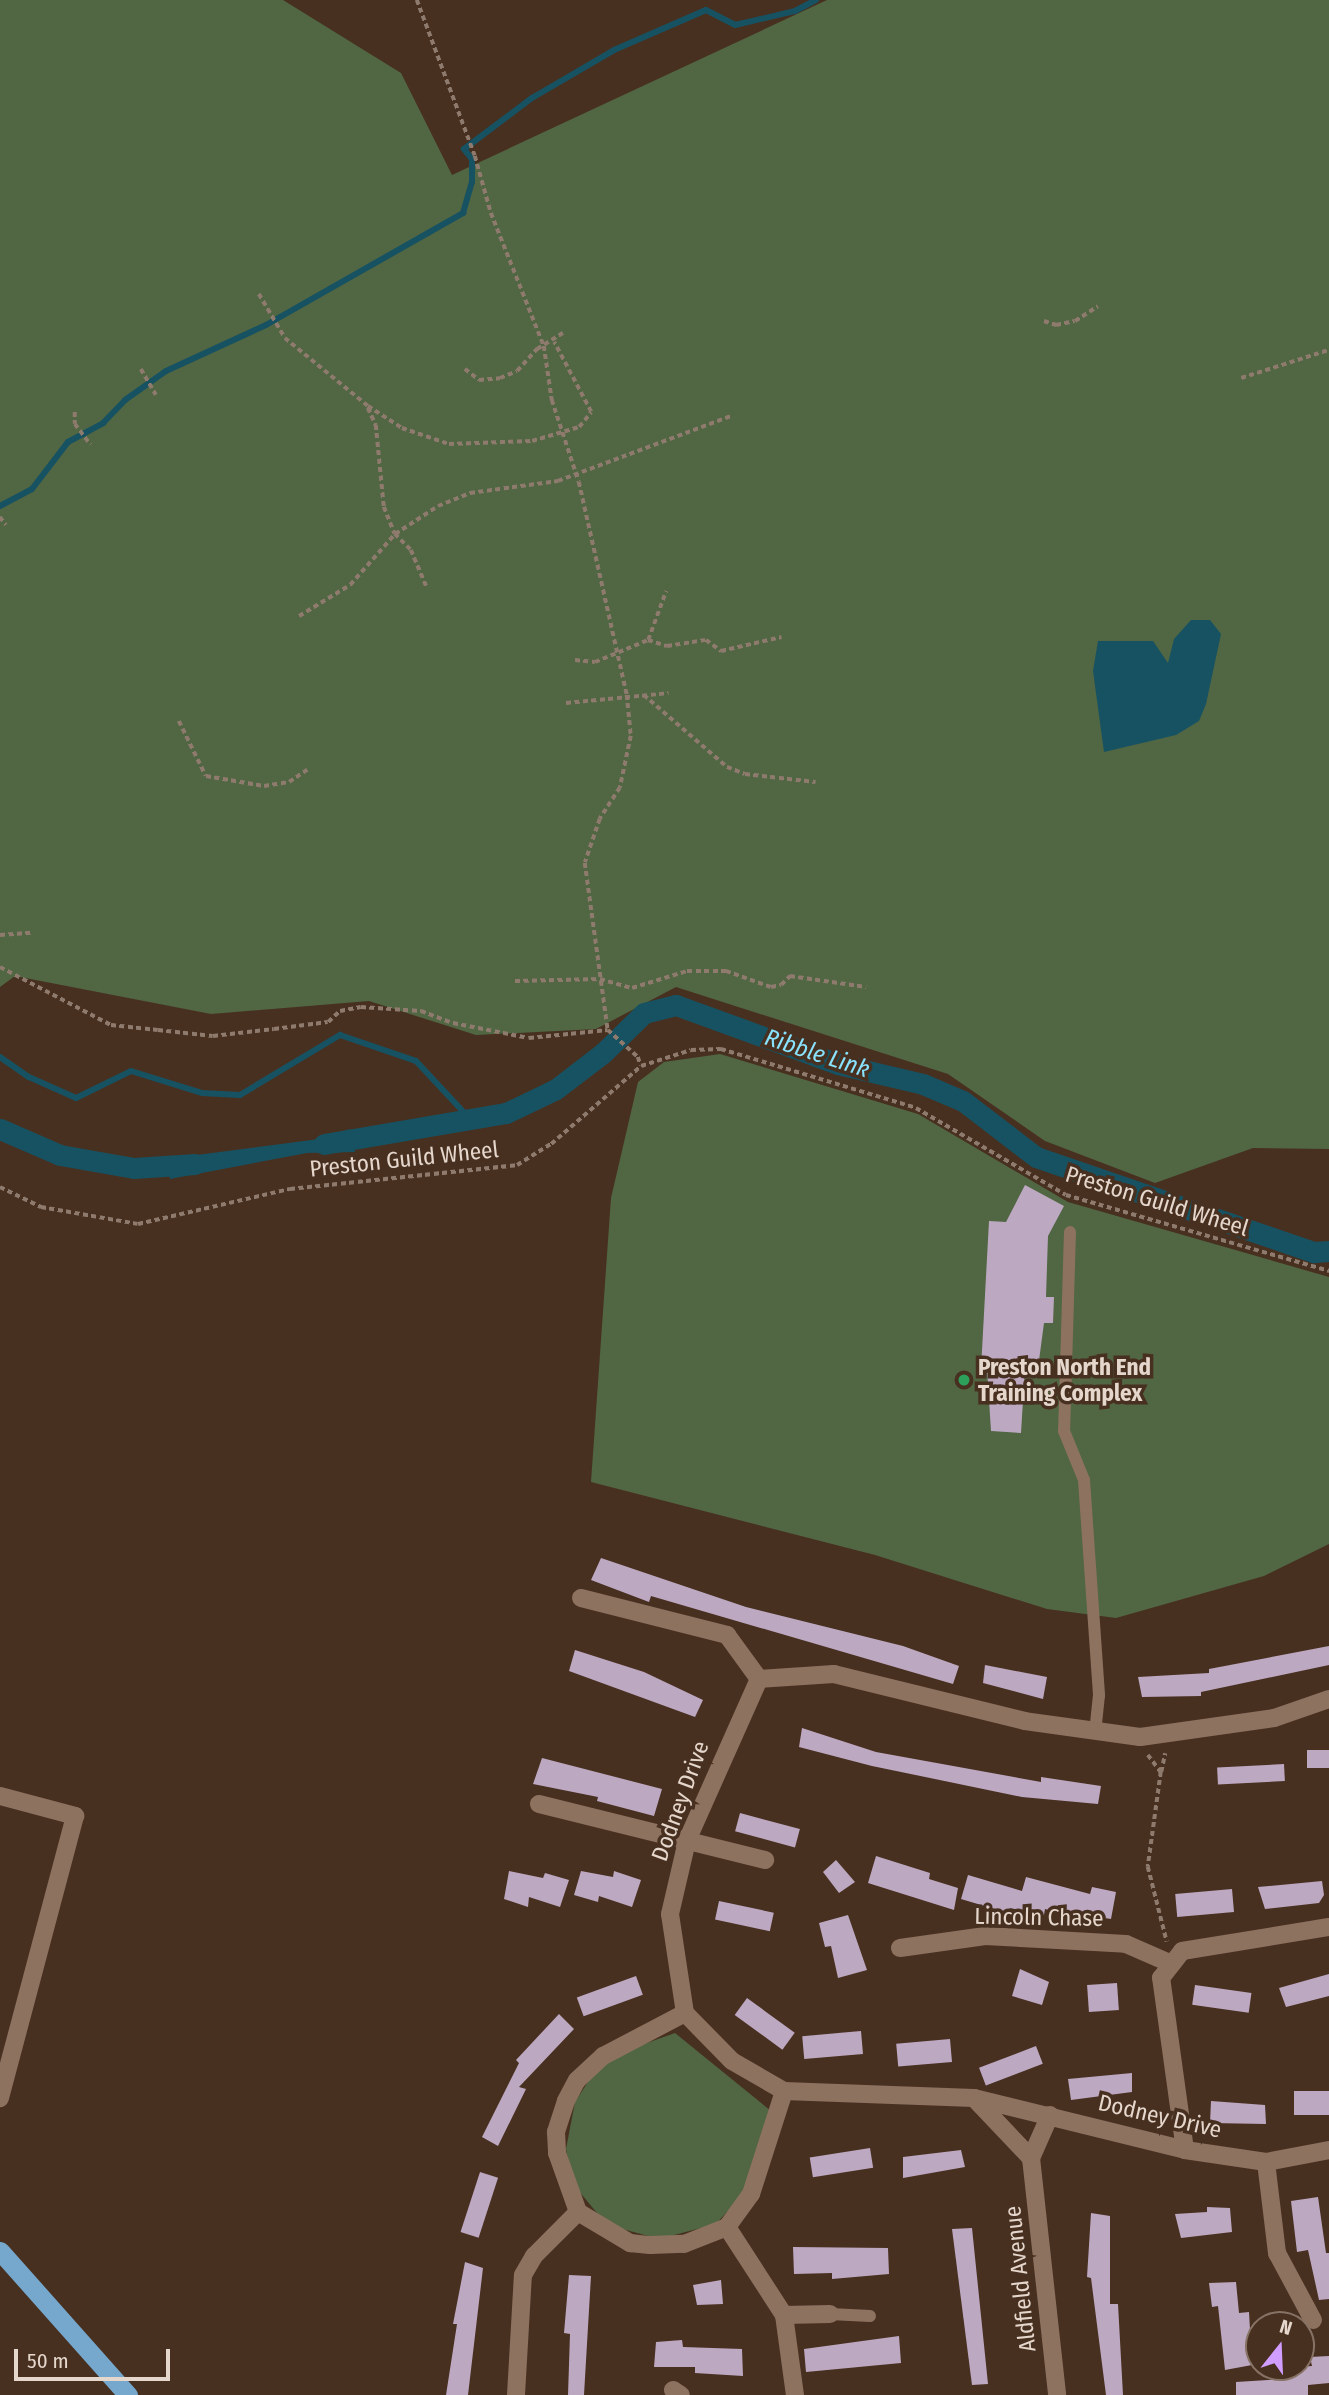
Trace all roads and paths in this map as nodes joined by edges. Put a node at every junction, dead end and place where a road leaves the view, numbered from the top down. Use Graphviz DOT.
graph roads {
  1 [pos="417,0"];
  2 [pos="259,293"];
  3 [pos="1098,306"];
  4 [pos="1044,321"];
  5 [pos="564,332"];
  6 [pos="554,342"];
  7 [pos="544,346"];
  8 [pos="1329,351"];
  9 [pos="141,369"];
  10 [pos="465,369"];
  11 [pos="1241,378"];
  12 [pos="156,395"];
  13 [pos="368,406"];
  14 [pos="75,412"];
  15 [pos="731,416"];
  16 [pos="563,432"];
  17 [pos="91,445"];
  18 [pos="577,475"];
  19 [pos="0,517"];
  20 [pos="6,525"];
  21 [pos="395,534"];
  22 [pos="426,586"];
  23 [pos="666,591"];
  24 [pos="299,616"];
  25 [pos="781,637"];
  26 [pos="648,640"];
  27 [pos="617,650"];
  28 [pos="575,660"];
  29 [pos="669,693"];
  30 [pos="627,695"];
  31 [pos="644,695"];
  32 [pos="566,703"];
  33 [pos="179,721"];
  34 [pos="307,770"];
  35 [pos="816,782"];
  36 [pos="31,933"];
  37 [pos="0,935"];
  38 [pos="0,967"];
  39 [pos="600,979"];
  40 [pos="515,981"];
  41 [pos="866,987"];
  42 [pos="608,1030"];
  43 [pos="641,1066"];
  44 [pos="0,1187"];
  45 [pos="1070,1231"];
  46 [pos="1329,1271"];
  47 [pos="580,1598"];
  48 [pos="759,1679"];
  49 [pos="1329,1699"];
  50 [pos="1095,1731"];
  51 [pos="1132,1736"];
  52 [pos="0,1796"];
  53 [pos="539,1804"];
  54 [pos="687,1841"];
  55 [pos="765,1860"];
  56 [pos="1329,1927"];
  57 [pos="900,1948"];
  58 [pos="1172,1964"];
  59 [pos="685,2013"];
  60 [pos="784,2091"];
  61 [pos="0,2098"];
  62 [pos="974,2098"];
  63 [pos="1050,2115"];
  64 [pos="1185,2150"];
  65 [pos="1329,2150"];
  66 [pos="1031,2158"];
  67 [pos="1266,2162"];
  68 [pos="578,2212"];
  69 [pos="727,2227"];
  70 [pos="0,2252"];
  71 [pos="1308,2311"];
  72 [pos="830,2314"];
  73 [pos="784,2315"];
  74 [pos="870,2316"];
  75 [pos="128,2395"];
  76 [pos="516,2395"];
  77 [pos="795,2395"];
  78 [pos="1057,2395"];
  1 -- 7 [label="path"];
  2 -- 13 [label="path"];
  3 -- 4 [label="path"];
  5 -- 6 [label="path"];
  6 -- 7 [label="path"];
  6 -- 16 [label="path"];
  7 -- 10 [label="path"];
  7 -- 16 [label="path"];
  8 -- 11 [label="path"];
  9 -- 12 [label="path"];
  13 -- 16 [label="path"];
  13 -- 21 [label="path"];
  14 -- 17 [label="path"];
  15 -- 18 [label="path"];
  16 -- 18 [label="path"];
  18 -- 21 [label="path"];
  18 -- 27 [label="path"];
  19 -- 20 [label="path"];
  21 -- 22 [label="path"];
  21 -- 24 [label="path"];
  23 -- 26 [label="path"];
  25 -- 26 [label="path"];
  26 -- 27 [label="path"];
  27 -- 28 [label="path"];
  27 -- 30 [label="path"];
  29 -- 31 [label="path"];
  30 -- 31 [label="path"];
  30 -- 32 [label="path"];
  30 -- 39 [label="path"];
  31 -- 35 [label="path"];
  33 -- 34 [label="path"];
  36 -- 37 [label="path"];
  38 -- 42 [label="path"];
  39 -- 40 [label="path"];
  39 -- 41 [label="path"];
  39 -- 42 [label="path"];
  42 -- 43 [label="path"];
  43 -- 44 [label="path, Preston Guild Wheel"];
  43 -- 46 [label="path, Preston Guild Wheel"];
  45 -- 50 [label="lane"];
  47 -- 48 [label="street"];
  48 -- 50 [label="street"];
  48 -- 54 [label="street, Dodney Drive"];
  49 -- 51 [label="street"];
  50 -- 51 [label="street"];
  51 -- 58 [label="path"];
  52 -- 61 [label="street"];
  53 -- 54 [label="street"];
  54 -- 55 [label="street"];
  54 -- 59 [label="street, Dodney Drive"];
  56 -- 58 [label="street"];
  57 -- 58 [label="street, Lincoln Chase"];
  58 -- 64 [label="street"];
  59 -- 60 [label="street, Dodney Drive"];
  59 -- 68 [label="street"];
  60 -- 62 [label="street, Dodney Drive"];
  60 -- 69 [label="street"];
  62 -- 63 [label="street, Dodney Drive"];
  62 -- 66 [label="street"];
  63 -- 64 [label="street, Dodney Drive"];
  63 -- 66 [label="street"];
  64 -- 67 [label="street, Dodney Drive"];
  65 -- 67 [label="street, Dodney Drive"];
  66 -- 78 [label="street, Aldfield Avenue"];
  67 -- 71 [label="street"];
  68 -- 69 [label="street"];
  68 -- 76 [label="street"];
  69 -- 73 [label="street"];
  70 -- 75 [label="highway"];
  72 -- 73 [label="street"];
  72 -- 74 [label="lane"];
  73 -- 77 [label="street"];
}
